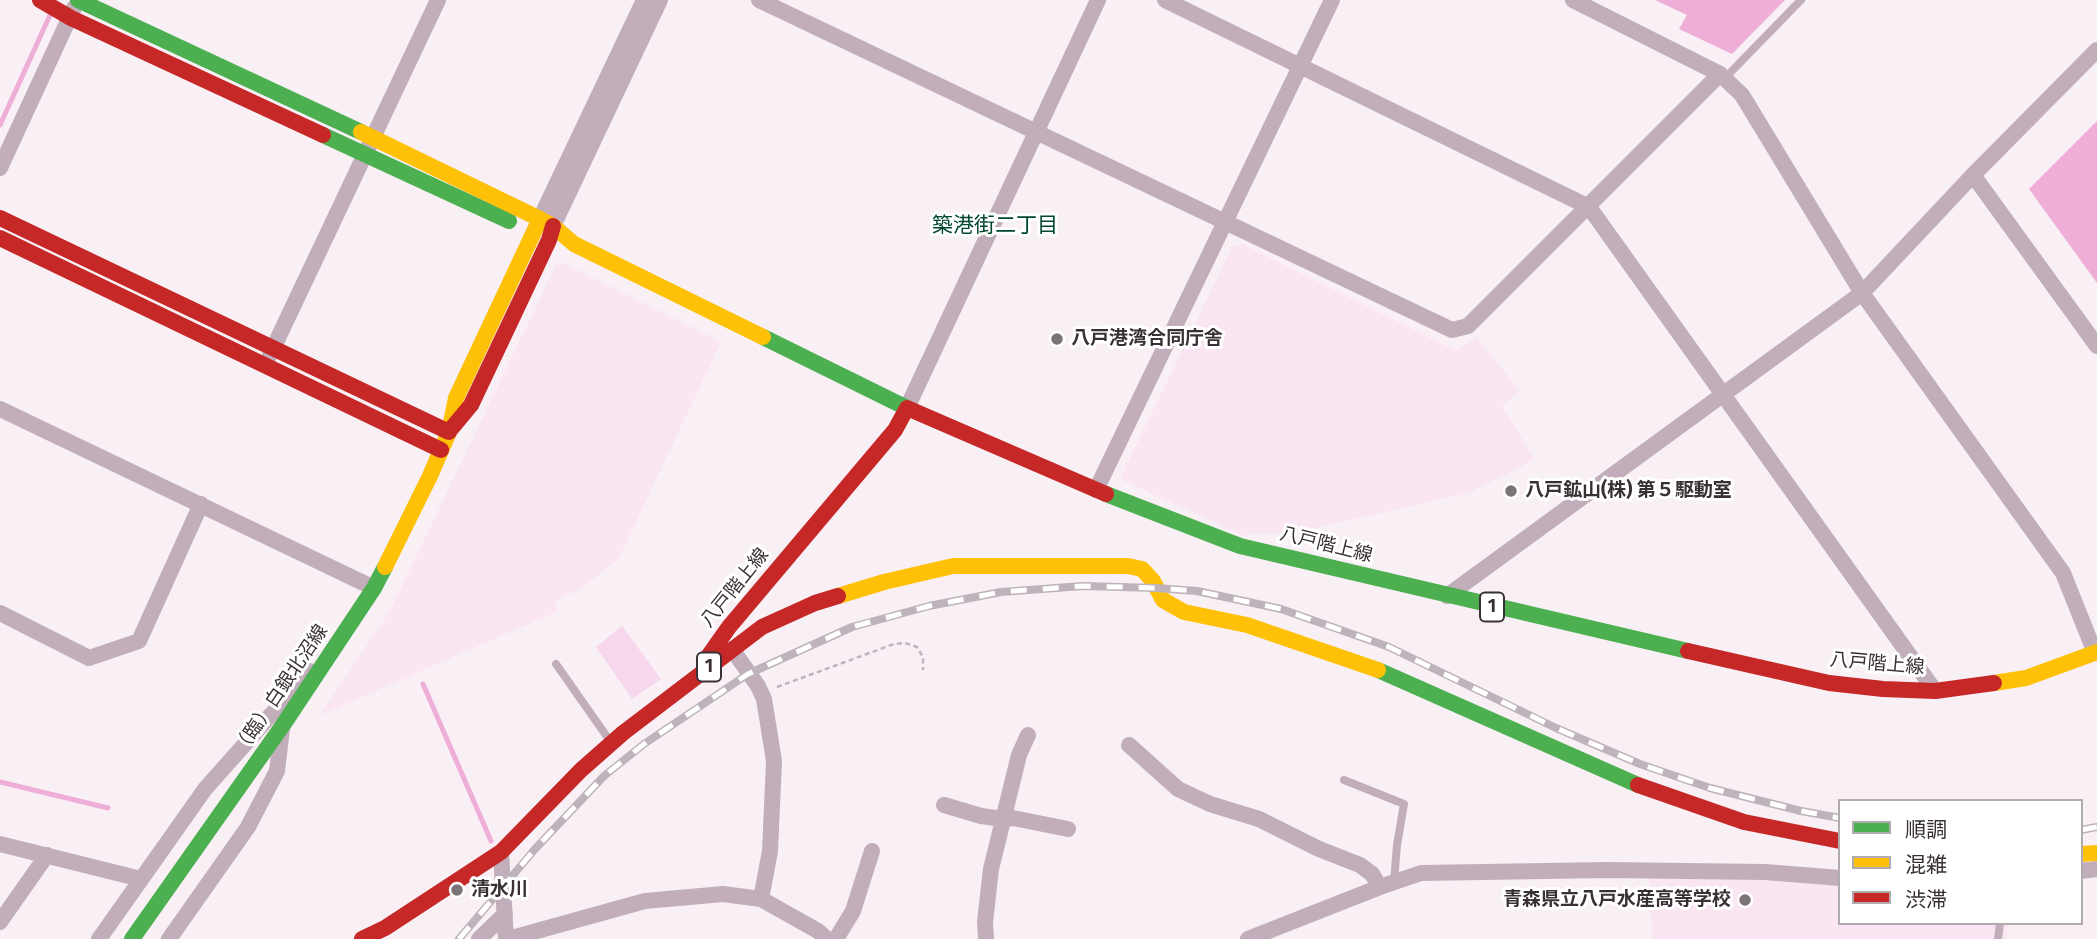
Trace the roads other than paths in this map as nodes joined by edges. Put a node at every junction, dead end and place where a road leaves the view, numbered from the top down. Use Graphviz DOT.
graph roads {
  1 [pos="40,0"];
  2 [pos="78,0"];
  3 [pos="438,0"];
  4 [pos="644,0"];
  5 [pos="660,0"];
  6 [pos="759,0"];
  7 [pos="1098,0"];
  8 [pos="1165,0"];
  9 [pos="1332,0"];
  10 [pos="1573,0"];
  11 [pos="1801,0"];
  12 [pos="71,18"];
  13 [pos="2097,50"];
  14 [pos="1301,66"];
  15 [pos="1722,76"];
  16 [pos="1036,132"];
  17 [pos="375,138"];
  18 [pos="366,155"];
  19 [pos="0,168"];
  20 [pos="1973,175"];
  21 [pos="1589,207"];
  22 [pos="0,218"];
  23 [pos="1227,221"];
  24 [pos="544,230"];
  25 [pos="0,238"];
  26 [pos="1862,293"];
  27 [pos="2097,346"];
  28 [pos="274,348"];
  29 [pos="265,364"];
  30 [pos="1723,396"];
  31 [pos="906,408"];
  32 [pos="0,409"];
  33 [pos="449,432"];
  34 [pos="441,450"];
  35 [pos="1096,490"];
  36 [pos="201,504"];
  37 [pos="374,588"];
  38 [pos="1447,596"];
  39 [pos="0,613"];
  40 [pos="341,640"];
  41 [pos="732,649"];
  42 [pos="2096,652"];
  43 [pos="556,664"];
  44 [pos="689,682"];
  45 [pos="1936,691"];
  46 [pos="283,725"];
  47 [pos="1028,735"];
  48 [pos="612,743"];
  49 [pos="1129,746"];
  50 [pos="1344,780"];
  51 [pos="944,805"];
  52 [pos="1003,819"];
  53 [pos="1068,829"];
  54 [pos="1838,841"];
  55 [pos="0,844"];
  56 [pos="872,850"];
  57 [pos="501,852"];
  58 [pos="47,855"];
  59 [pos="1838,878"];
  60 [pos="141,879"];
  61 [pos="1387,885"];
  62 [pos="761,899"];
  63 [pos="505,908"];
  64 [pos="0,922"];
  65 [pos="99,939"];
  66 [pos="132,939"];
  67 [pos="169,939"];
  68 [pos="362,939"];
  69 [pos="479,939"];
  70 [pos="507,939"];
  71 [pos="827,939"];
  72 [pos="836,939"];
  73 [pos="986,939"];
  74 [pos="1248,939"];
  1 -- 12 [label="street"];
  2 -- 12 [label="street"];
  2 -- 17 [label="street"];
  3 -- 17 [label="street"];
  4 -- 24 [label="street"];
  5 -- 24 [label="street"];
  6 -- 16 [label="street"];
  7 -- 16 [label="street"];
  8 -- 14 [label="street"];
  9 -- 14 [label="street"];
  10 -- 15 [label="street"];
  11 -- 15 [label="lane"];
  12 -- 18 [label="street"];
  12 -- 19 [label="street"];
  13 -- 20 [label="street"];
  14 -- 21 [label="street"];
  14 -- 23 [label="street"];
  15 -- 21 [label="street"];
  15 -- 26 [label="street"];
  16 -- 23 [label="street"];
  16 -- 31 [label="street"];
  17 -- 18 [label="street"];
  17 -- 24 [label="street"];
  18 -- 24 [label="street"];
  18 -- 28 [label="street"];
  20 -- 26 [label="street"];
  20 -- 27 [label="street"];
  21 -- 23 [label="street"];
  21 -- 30 [label="street"];
  22 -- 28 [label="street"];
  23 -- 35 [label="street"];
  24 -- 31 [label="street"];
  24 -- 33 [label="street, （臨）白銀北沼線"];
  25 -- 29 [label="street"];
  26 -- 30 [label="street"];
  26 -- 42 [label="street"];
  28 -- 29 [label="street"];
  28 -- 33 [label="street"];
  29 -- 34 [label="street"];
  30 -- 38 [label="street"];
  30 -- 45 [label="street"];
  31 -- 35 [label="street, 八戸階上線 / 1"];
  31 -- 44 [label="street, 八戸階上線 / 1"];
  32 -- 36 [label="street"];
  33 -- 34 [label="street, （臨）白銀北沼線"];
  34 -- 37 [label="street, （臨）白銀北沼線"];
  35 -- 38 [label="street, 八戸階上線 / 1"];
  36 -- 37 [label="street"];
  36 -- 39 [label="street"];
  37 -- 40 [label="street, （臨）白銀北沼線"];
  38 -- 45 [label="street, 八戸階上線 / 1"];
  40 -- 46 [label="street, （臨）白銀北沼線"];
  40 -- 60 [label="street"];
  41 -- 44 [label="street, 八戸階上線 / 1"];
  41 -- 54 [label="street, 八戸階上線 / 1"];
  41 -- 62 [label="street"];
  42 -- 45 [label="street, 八戸階上線 / 1"];
  43 -- 48 [label="lane"];
  44 -- 48 [label="street, 八戸階上線 / 1"];
  46 -- 66 [label="street, （臨）白銀北沼線"];
  46 -- 67 [label="street"];
  47 -- 52 [label="street"];
  48 -- 57 [label="street, 八戸階上線 / 1"];
  49 -- 61 [label="street"];
  50 -- 61 [label="lane"];
  51 -- 52 [label="street"];
  52 -- 53 [label="street"];
  52 -- 73 [label="street"];
  55 -- 58 [label="street"];
  56 -- 72 [label="street"];
  57 -- 63 [label="street"];
  57 -- 68 [label="street, 八戸階上線 / 1"];
  58 -- 60 [label="street"];
  58 -- 64 [label="street"];
  59 -- 61 [label="street"];
  60 -- 65 [label="street"];
  61 -- 74 [label="street"];
  62 -- 70 [label="street"];
  62 -- 71 [label="street"];
  63 -- 69 [label="street"];
  63 -- 70 [label="street"];
}
